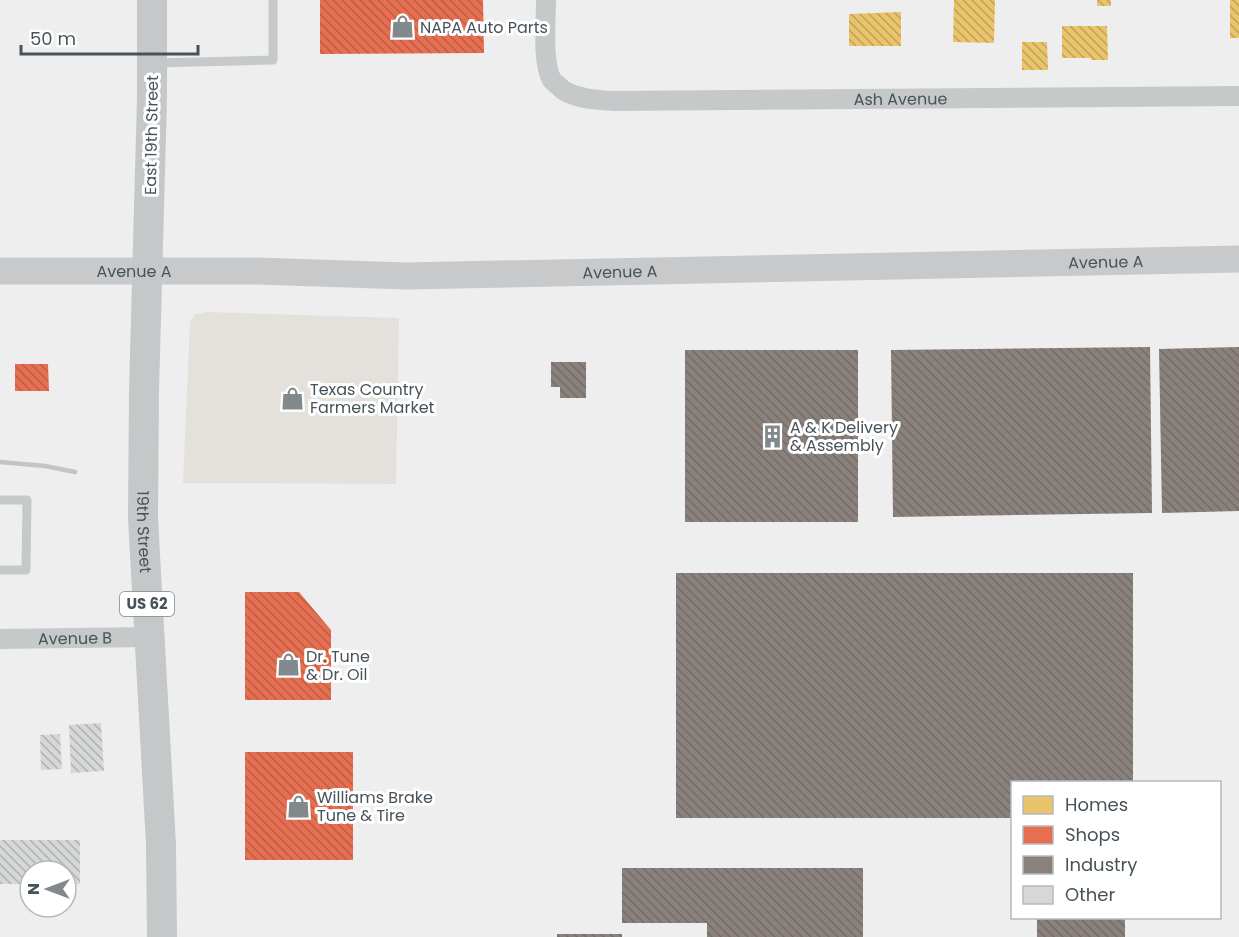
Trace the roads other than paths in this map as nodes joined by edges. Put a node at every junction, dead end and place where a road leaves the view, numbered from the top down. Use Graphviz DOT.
graph roads {
  1 [pos="152,0"];
  2 [pos="273,0"];
  3 [pos="546,0"];
  4 [pos="152,63"];
  5 [pos="1239,96"];
  6 [pos="1239,259"];
  7 [pos="147,270"];
  8 [pos="0,271"];
  9 [pos="0,500"];
  10 [pos="0,570"];
  11 [pos="0,632"];
  12 [pos="149,637"];
  13 [pos="0,639"];
  14 [pos="162,937"];
  1 -- 4 [label="main road, East 19th Street / US 62"];
  2 -- 4 [label="lane"];
  3 -- 5 [label="street, Ash Avenue"];
  4 -- 7 [label="main road, East 19th Street / US 62"];
  6 -- 7 [label="main road, Avenue A"];
  7 -- 8 [label="main road, Avenue A"];
  7 -- 12 [label="main road, 19th Street / US 62"];
  9 -- 10 [label="lane"];
  11 -- 13 [label="lane"];
  12 -- 13 [label="street, Avenue B"];
  12 -- 14 [label="main road, 19th Street / US 62"];
}
